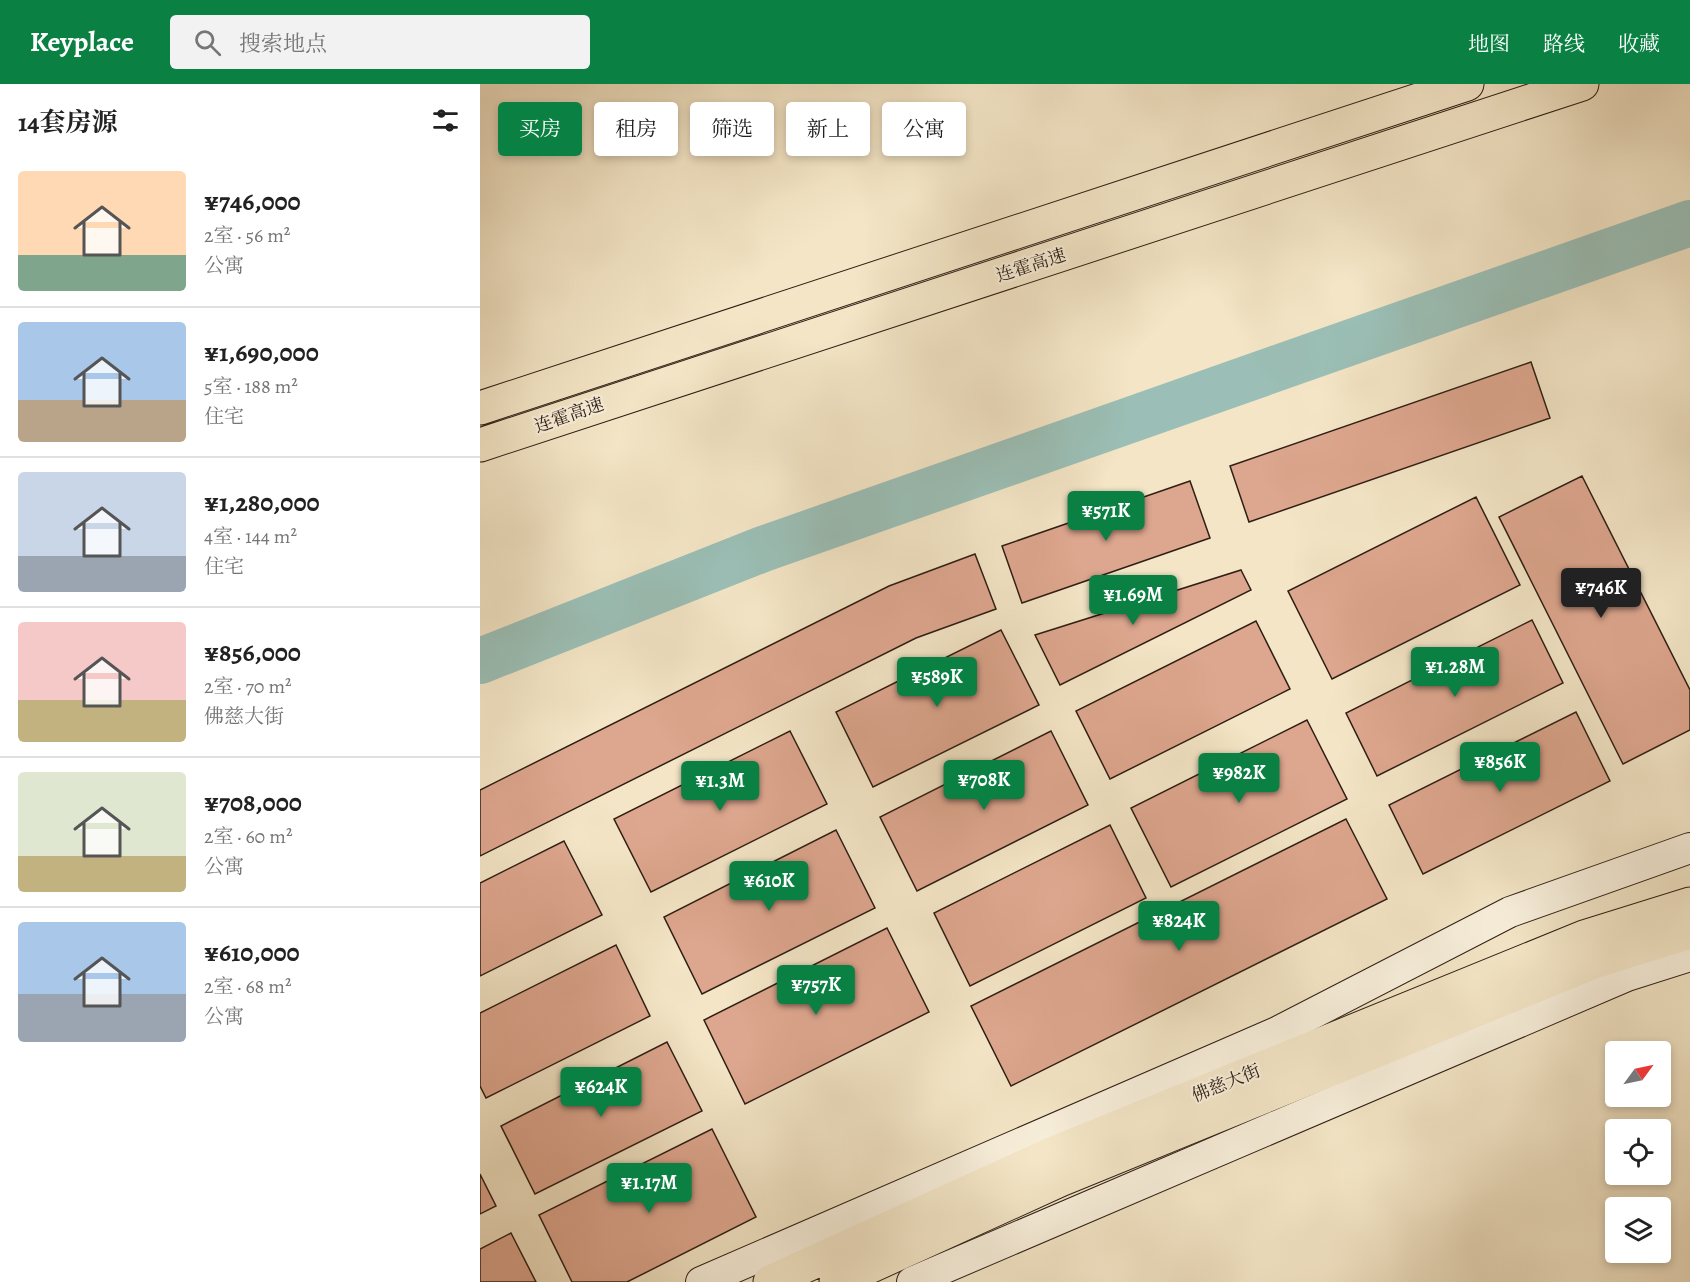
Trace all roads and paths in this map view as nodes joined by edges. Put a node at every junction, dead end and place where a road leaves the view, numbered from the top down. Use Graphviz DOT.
graph roads {
  1 [pos="1467,84"];
  2 [pos="1582,84"];
  3 [pos="480,408"];
  4 [pos="480,445"];
  5 [pos="1690,848"];
  6 [pos="1690,904"];
  7 [pos="1690,932"];
  8 [pos="1690,956"];
  9 [pos="701,1282"];
  10 [pos="770,1282"];
  11 [pos="836,1282"];
  12 [pos="912,1282"];
  1 -- 3 [label="highway, 连霍高速"];
  2 -- 4 [label="highway, 连霍高速"];
  5 -- 9 [label="main road"];
  6 -- 10 [label="highway, 佛慈大街"];
  7 -- 11 [label="highway, 佛慈大街"];
  8 -- 12 [label="main road"];
}
